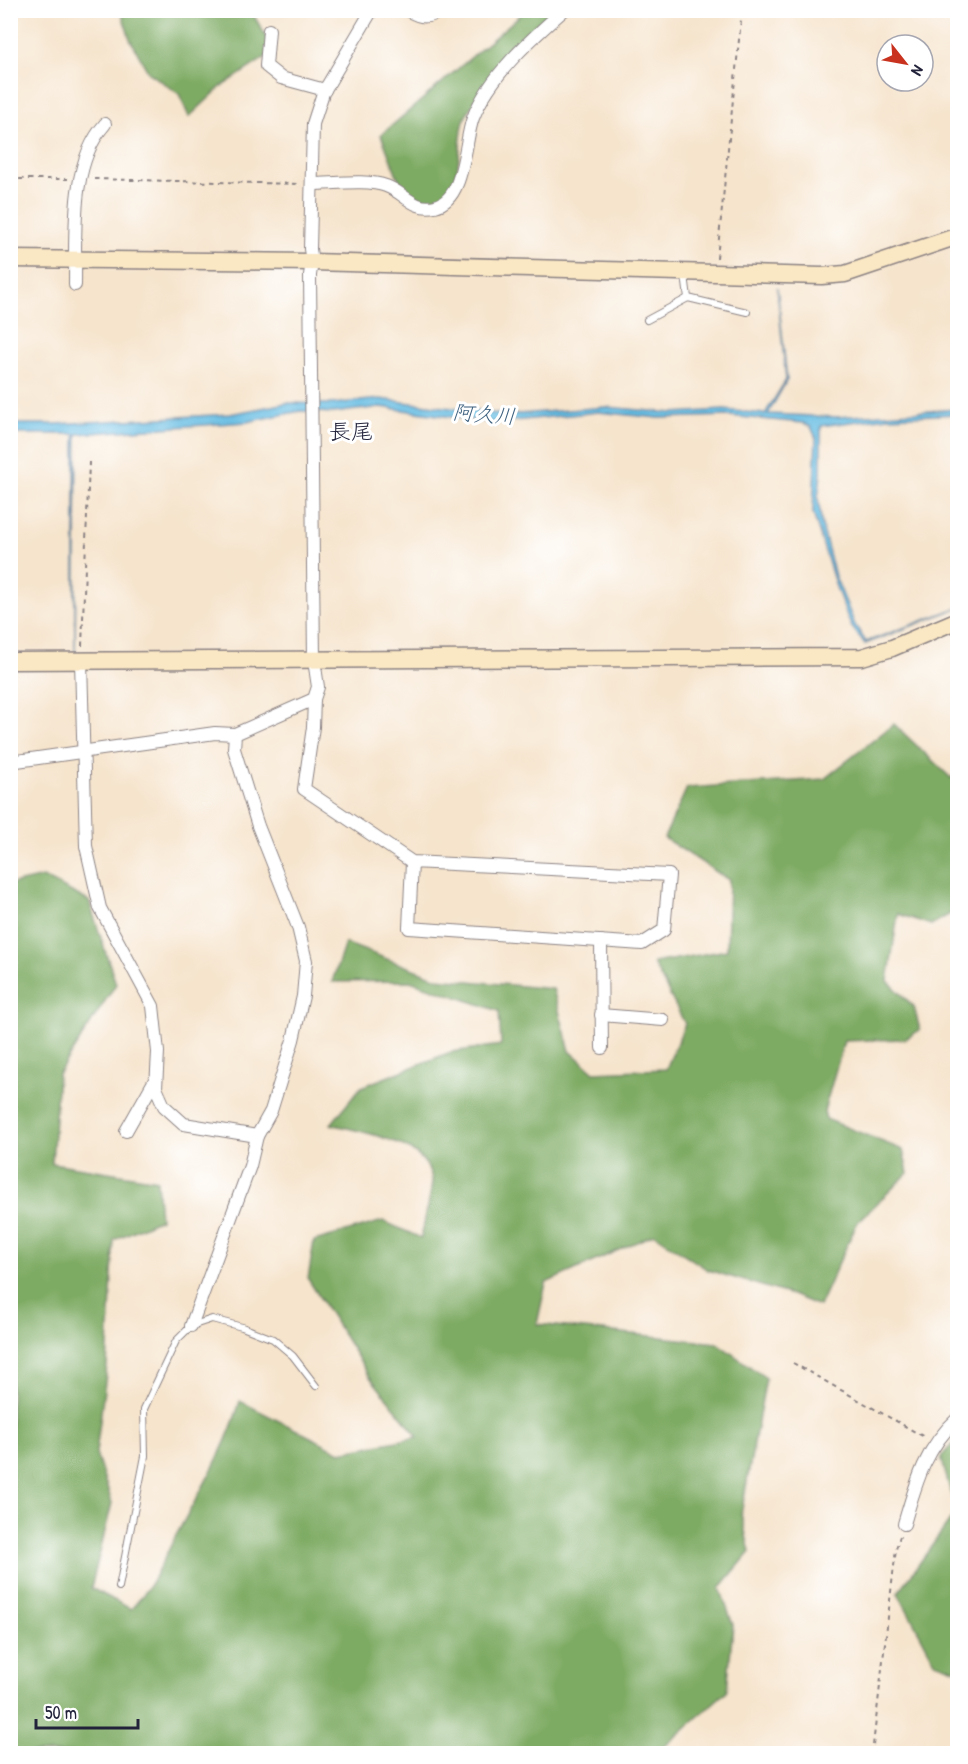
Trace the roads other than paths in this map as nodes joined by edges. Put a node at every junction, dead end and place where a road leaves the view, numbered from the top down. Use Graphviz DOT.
graph roads {
  1 [pos="372,10"];
  2 [pos="408,10"];
  3 [pos="443,10"];
  4 [pos="564,10"];
  5 [pos="268,30"];
  6 [pos="325,90"];
  7 [pos="105,124"];
  8 [pos="313,184"];
  9 [pos="957,236"];
  10 [pos="10,259"];
  11 [pos="76,259"];
  12 [pos="312,261"];
  13 [pos="685,272"];
  14 [pos="75,285"];
  15 [pos="688,298"];
  16 [pos="747,312"];
  17 [pos="646,320"];
  18 [pos="957,620"];
  19 [pos="314,660"];
  20 [pos="81,661"];
  21 [pos="10,662"];
  22 [pos="314,699"];
  23 [pos="235,734"];
  24 [pos="83,752"];
  25 [pos="10,762"];
  26 [pos="412,862"];
  27 [pos="601,941"];
  28 [pos="602,1015"];
  29 [pos="663,1020"];
  30 [pos="602,1048"];
  31 [pos="157,1077"];
  32 [pos="126,1131"];
  33 [pos="257,1137"];
  34 [pos="191,1326"];
  35 [pos="316,1386"];
  36 [pos="957,1418"];
  37 [pos="904,1524"];
  38 [pos="119,1587"];
  1 -- 6 [label="street"];
  2 -- 3 [label="street"];
  4 -- 8 [label="street"];
  5 -- 6 [label="street"];
  6 -- 8 [label="street"];
  7 -- 11 [label="street"];
  8 -- 12 [label="street"];
  9 -- 13 [label="street"];
  10 -- 11 [label="street"];
  11 -- 12 [label="street"];
  11 -- 14 [label="street"];
  12 -- 13 [label="street"];
  12 -- 19 [label="street"];
  13 -- 15 [label="lane"];
  15 -- 16 [label="lane"];
  15 -- 17 [label="lane"];
  18 -- 19 [label="street"];
  19 -- 20 [label="street"];
  19 -- 22 [label="street"];
  20 -- 21 [label="street"];
  20 -- 24 [label="street"];
  22 -- 23 [label="street"];
  22 -- 26 [label="street"];
  23 -- 24 [label="street"];
  23 -- 33 [label="street"];
  24 -- 25 [label="street"];
  24 -- 31 [label="street"];
  26 -- 27 [label="street"];
  26 -- 27 [label="street"];
  27 -- 28 [label="street"];
  28 -- 29 [label="street"];
  28 -- 30 [label="street"];
  31 -- 32 [label="street"];
  31 -- 33 [label="street"];
  33 -- 34 [label="street"];
  34 -- 35 [label="lane"];
  34 -- 38 [label="lane"];
  36 -- 37 [label="street"];
}
